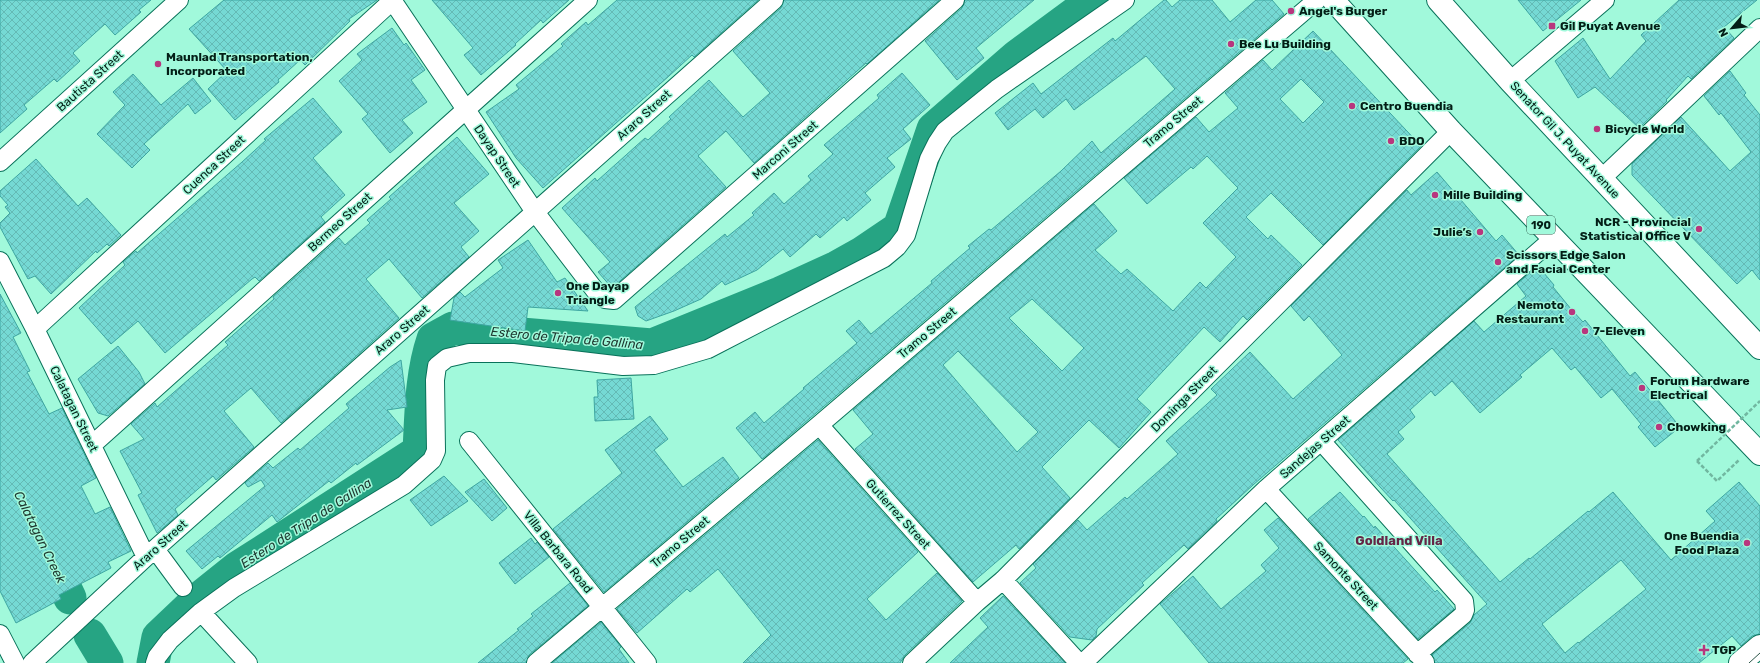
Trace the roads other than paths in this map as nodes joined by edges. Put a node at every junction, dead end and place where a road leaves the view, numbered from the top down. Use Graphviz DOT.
graph roads {
  1 [pos="180,0"];
  2 [pos="392,0"];
  3 [pos="588,0"];
  4 [pos="774,0"];
  5 [pos="955,0"];
  6 [pos="1125,0"];
  7 [pos="1316,0"];
  8 [pos="1333,0"];
  9 [pos="1438,0"];
  10 [pos="1604,0"];
  11 [pos="1760,28"];
  12 [pos="1510,81"];
  13 [pos="466,110"];
  14 [pos="1451,131"];
  15 [pos="0,162"];
  16 [pos="1600,178"];
  17 [pos="536,212"];
  18 [pos="1554,238"];
  19 [pos="0,261"];
  20 [pos="614,300"];
  21 [pos="35,329"];
  22 [pos="1760,348"];
  23 [pos="819,425"];
  24 [pos="469,441"];
  25 [pos="1320,441"];
  26 [pos="92,445"];
  27 [pos="1758,453"];
  28 [pos="1266,489"];
  29 [pos="151,553"];
  30 [pos="1003,580"];
  31 [pos="183,587"];
  32 [pos="977,602"];
  33 [pos="602,608"];
  34 [pos="201,612"];
  35 [pos="0,634"];
  36 [pos="1760,646"];
  37 [pos="1421,659"];
  38 [pos="15,663"];
  39 [pos="32,663"];
  40 [pos="155,663"];
  41 [pos="248,663"];
  42 [pos="536,663"];
  43 [pos="647,663"];
  44 [pos="912,663"];
  45 [pos="1079,663"];
  46 [pos="1083,663"];
  47 [pos="1740,663"];
  1 -- 15 [label="street, Bautista Street"];
  2 -- 13 [label="street, Dayap Street"];
  2 -- 21 [label="street, Cuenca Street"];
  3 -- 13 [label="street, Bermeo Street"];
  4 -- 17 [label="street, Araro Street"];
  5 -- 20 [label="street, Marconi Street"];
  6 -- 34 [label="street"];
  7 -- 23 [label="street, Tramo Street"];
  8 -- 14 [label="main road, 190"];
  9 -- 12 [label="main road, Senator Gil J. Puyat Avenue"];
  10 -- 12 [label="street"];
  11 -- 16 [label="street"];
  12 -- 16 [label="main road, Senator Gil J. Puyat Avenue"];
  13 -- 17 [label="street, Dayap Street"];
  13 -- 26 [label="street, Bermeo Street"];
  14 -- 18 [label="main road, 190"];
  14 -- 30 [label="street, Dominga Street"];
  16 -- 22 [label="main road, Senator Gil J. Puyat Avenue"];
  17 -- 20 [label="street, Dayap Street"];
  17 -- 29 [label="street, Araro Street"];
  18 -- 25 [label="street, Sandejas Street"];
  18 -- 27 [label="main road, 190"];
  19 -- 21 [label="street, Calatagan Street"];
  21 -- 26 [label="street, Calatagan Street"];
  23 -- 32 [label="street, Gutierrez Street"];
  23 -- 33 [label="street, Tramo Street"];
  24 -- 33 [label="street, Villa Barbara Road"];
  25 -- 28 [label="street, Sandejas Street"];
  25 -- 37 [label="street"];
  26 -- 29 [label="street, Calatagan Street"];
  28 -- 37 [label="street, Samonte Street"];
  28 -- 46 [label="street, Sandejas Street"];
  29 -- 31 [label="street, Calatagan Street"];
  29 -- 39 [label="street, Araro Street"];
  30 -- 32 [label="street, Dominga Street"];
  30 -- 45 [label="street"];
  32 -- 44 [label="street, Dominga Street"];
  33 -- 42 [label="street, Tramo Street"];
  33 -- 43 [label="street, Villa Barbara Road"];
  34 -- 40 [label="street"];
  34 -- 41 [label="street"];
  35 -- 38 [label="street"];
  36 -- 47 [label="main road"];
}
